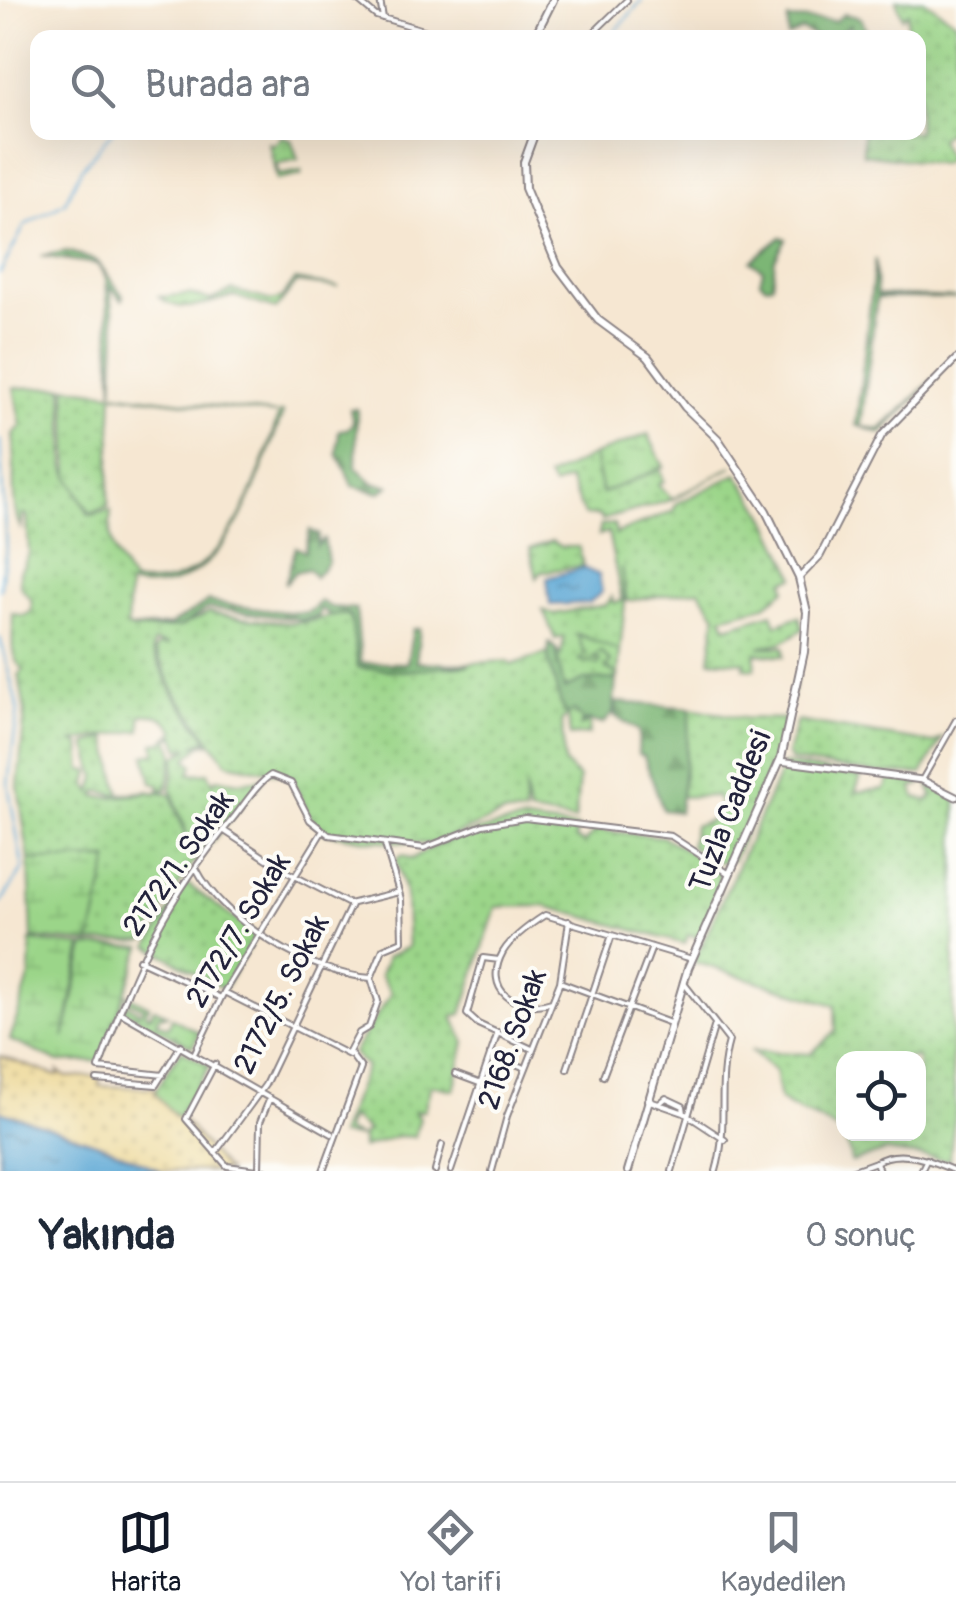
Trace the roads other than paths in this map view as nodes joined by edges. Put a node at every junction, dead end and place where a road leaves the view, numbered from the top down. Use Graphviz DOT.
graph roads {
  1 [pos="357,0"];
  2 [pos="380,0"];
  3 [pos="553,0"];
  4 [pos="627,0"];
  5 [pos="384,18"];
  6 [pos="424,30"];
  7 [pos="538,30"];
  8 [pos="596,30"];
  9 [pos="532,140"];
  10 [pos="956,359"];
  11 [pos="800,578"];
  12 [pos="956,720"];
  13 [pos="780,761"];
  14 [pos="922,780"];
  15 [pos="956,797"];
  16 [pos="222,830"];
  17 [pos="322,832"];
  18 [pos="386,844"];
  19 [pos="195,867"];
  20 [pos="297,875"];
  21 [pos="732,875"];
  22 [pos="400,892"];
  23 [pos="351,905"];
  24 [pos="569,922"];
  25 [pos="261,934"];
  26 [pos="612,935"];
  27 [pos="652,947"];
  28 [pos="692,959"];
  29 [pos="139,960"];
  30 [pos="500,961"];
  31 [pos="322,968"];
  32 [pos="371,978"];
  33 [pos="560,982"];
  34 [pos="683,982"];
  35 [pos="222,995"];
  36 [pos="595,995"];
  37 [pos="552,1002"];
  38 [pos="628,1008"];
  39 [pos="119,1012"];
  40 [pos="670,1023"];
  41 [pos="715,1024"];
  42 [pos="292,1028"];
  43 [pos="498,1032"];
  44 [pos="182,1045"];
  45 [pos="532,1049"];
  46 [pos="195,1052"];
  47 [pos="490,1054"];
  48 [pos="349,1055"];
  49 [pos="215,1064"];
  50 [pos="524,1068"];
  51 [pos="568,1069"];
  52 [pos="455,1074"];
  53 [pos="163,1075"];
  54 [pos="603,1076"];
  55 [pos="97,1080"];
  56 [pos="481,1084"];
  57 [pos="258,1092"];
  58 [pos="270,1098"];
  59 [pos="648,1100"];
  60 [pos="686,1116"];
  61 [pos="333,1135"];
  62 [pos="725,1140"];
  63 [pos="442,1145"];
  64 [pos="215,1152"];
  65 [pos="927,1159"];
  66 [pos="876,1162"];
  67 [pos="491,1170"];
  68 [pos="262,1171"];
  69 [pos="323,1171"];
  70 [pos="435,1171"];
  71 [pos="451,1171"];
  72 [pos="628,1171"];
  73 [pos="672,1171"];
  74 [pos="716,1171"];
  75 [pos="850,1171"];
  76 [pos="879,1171"];
  77 [pos="921,1171"];
  78 [pos="955,1171"];
  1 -- 5 [label="street"];
  2 -- 5 [label="street"];
  3 -- 7 [label="main road"];
  4 -- 8 [label="street"];
  5 -- 6 [label="street"];
  9 -- 11 [label="main road, Tuzla Caddesi"];
  10 -- 11 [label="street"];
  11 -- 13 [label="main road, Tuzla Caddesi"];
  12 -- 14 [label="street"];
  13 -- 14 [label="street"];
  13 -- 21 [label="main road, Tuzla Caddesi"];
  14 -- 15 [label="street"];
  16 -- 17 [label="street, 2172/1. Sokak"];
  16 -- 19 [label="street, 2172/1. Sokak"];
  16 -- 20 [label="street"];
  17 -- 18 [label="street"];
  17 -- 20 [label="street, 2172/7. Sokak"];
  18 -- 21 [label="street"];
  18 -- 22 [label="street"];
  19 -- 25 [label="street"];
  19 -- 29 [label="street, 2172/1. Sokak"];
  20 -- 23 [label="street"];
  20 -- 25 [label="street, 2172/7. Sokak"];
  21 -- 28 [label="main road, Tuzla Caddesi"];
  22 -- 23 [label="street"];
  22 -- 32 [label="street"];
  23 -- 31 [label="street, 2172/5. Sokak"];
  24 -- 26 [label="street"];
  24 -- 30 [label="street"];
  24 -- 33 [label="street, 2168. Sokak"];
  25 -- 31 [label="street"];
  25 -- 35 [label="street, 2172/7. Sokak"];
  26 -- 27 [label="street"];
  26 -- 36 [label="street"];
  27 -- 28 [label="street"];
  27 -- 38 [label="street"];
  28 -- 34 [label="main road, Tuzla Caddesi"];
  29 -- 35 [label="street"];
  29 -- 39 [label="street, 2172/1. Sokak"];
  30 -- 37 [label="street"];
  30 -- 43 [label="street"];
  31 -- 32 [label="street"];
  31 -- 42 [label="street, 2172/5. Sokak"];
  32 -- 48 [label="street"];
  33 -- 36 [label="street"];
  33 -- 37 [label="street, 2168. Sokak"];
  34 -- 40 [label="main road, Tuzla Caddesi"];
  34 -- 41 [label="street"];
  35 -- 42 [label="street"];
  35 -- 46 [label="street, 2172/7. Sokak"];
  36 -- 38 [label="street"];
  36 -- 51 [label="street"];
  37 -- 45 [label="street, 2168. Sokak"];
  38 -- 40 [label="street"];
  38 -- 54 [label="street"];
  39 -- 44 [label="street"];
  39 -- 53 [label="street, 2172/1. Sokak"];
  40 -- 59 [label="main road, Tuzla Caddesi"];
  41 -- 60 [label="street"];
  41 -- 62 [label="street"];
  42 -- 48 [label="street"];
  42 -- 57 [label="street, 2172/5. Sokak"];
  43 -- 45 [label="street"];
  43 -- 47 [label="street"];
  44 -- 46 [label="street"];
  44 -- 53 [label="street"];
  45 -- 50 [label="street, 2168. Sokak"];
  46 -- 49 [label="street"];
  47 -- 50 [label="street"];
  47 -- 56 [label="street"];
  48 -- 61 [label="street"];
  49 -- 57 [label="street"];
  49 -- 64 [label="street"];
  50 -- 67 [label="street, 2168. Sokak"];
  52 -- 56 [label="street"];
  53 -- 55 [label="street"];
  56 -- 71 [label="street"];
  57 -- 58 [label="street"];
  57 -- 64 [label="street, 2172/5. Sokak"];
  58 -- 61 [label="street"];
  58 -- 68 [label="street"];
  59 -- 60 [label="street"];
  59 -- 72 [label="main road, Tuzla Caddesi"];
  60 -- 62 [label="street"];
  60 -- 73 [label="street"];
  61 -- 69 [label="street"];
  62 -- 74 [label="street"];
  63 -- 70 [label="street"];
  64 -- 68 [label="street"];
  65 -- 66 [label="street"];
  65 -- 77 [label="street"];
  65 -- 78 [label="street"];
  66 -- 75 [label="street"];
  66 -- 76 [label="street"];
}
